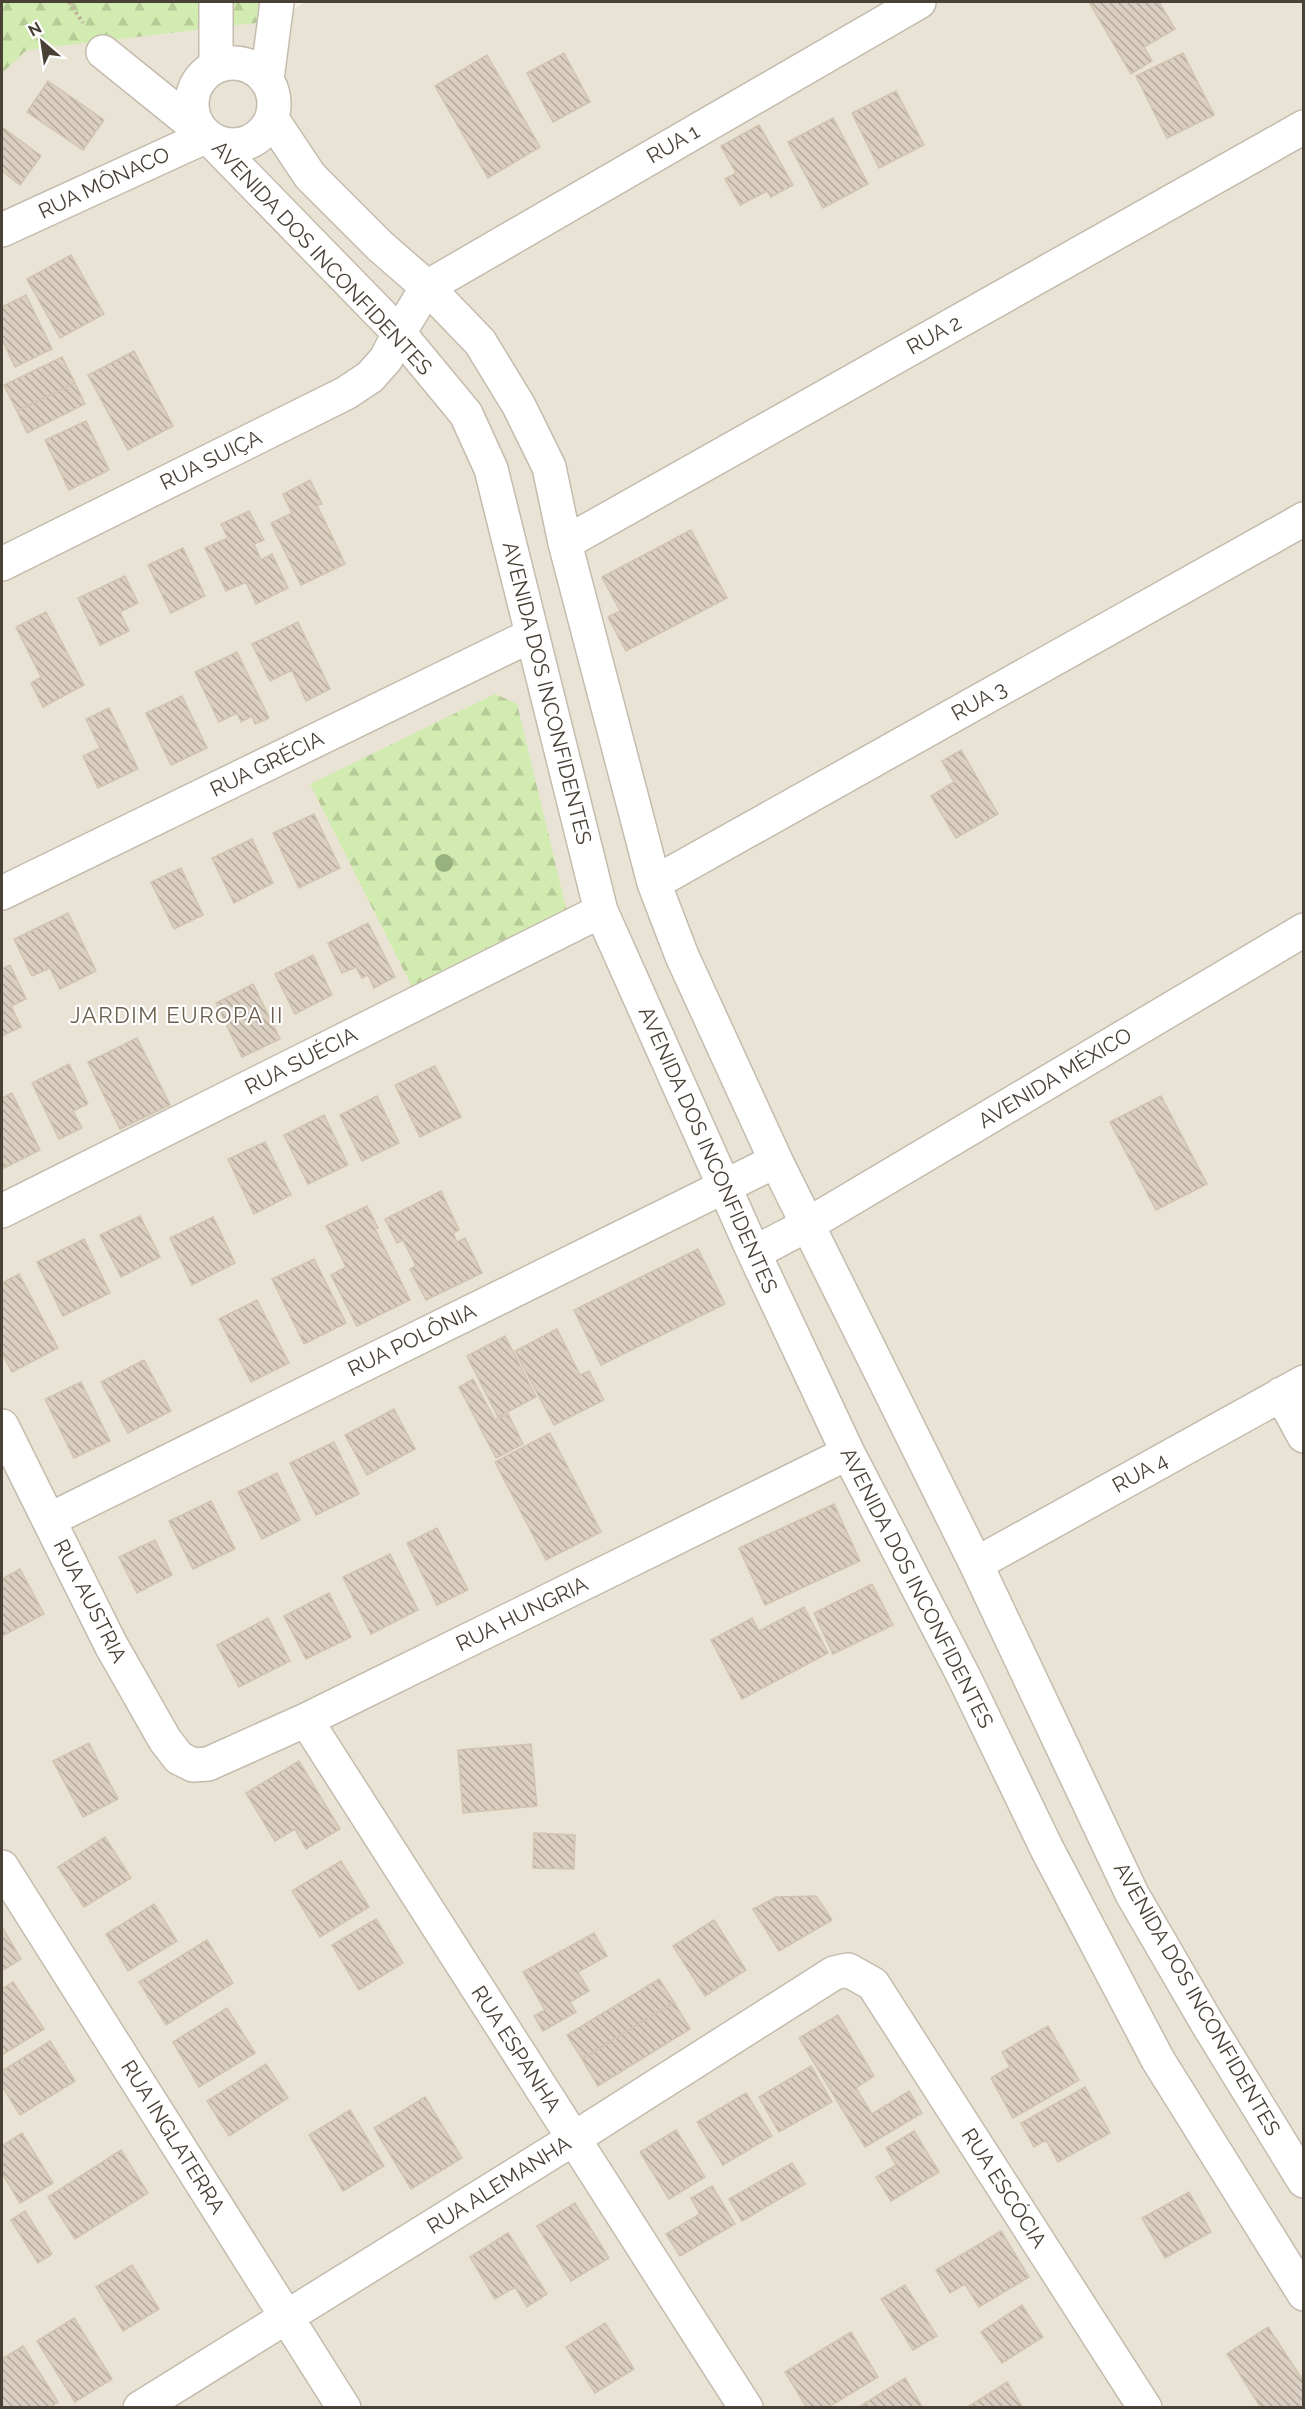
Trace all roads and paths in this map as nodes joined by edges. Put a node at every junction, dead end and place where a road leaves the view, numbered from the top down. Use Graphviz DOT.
graph roads {
  1 [pos="216,2"];
  2 [pos="277,2"];
  3 [pos="919,2"];
  4 [pos="103,52"];
  5 [pos="216,66"];
  6 [pos="267,79"];
  7 [pos="272,119"];
  8 [pos="1304,127"];
  9 [pos="207,136"];
  10 [pos="2,230"];
  11 [pos="427,287"];
  12 [pos="399,333"];
  13 [pos="1304,519"];
  14 [pos="565,543"];
  15 [pos="2,564"];
  16 [pos="532,635"];
  17 [pos="654,883"];
  18 [pos="2,893"];
  19 [pos="601,911"];
  20 [pos="1304,930"];
  21 [pos="776,1161"];
  22 [pos="725,1185"];
  23 [pos="2,1211"];
  24 [pos="807,1225"];
  25 [pos="754,1253"];
  26 [pos="1292,1388"];
  27 [pos="2,1426"];
  28 [pos="1304,1436"];
  29 [pos="848,1453"];
  30 [pos="49,1520"];
  31 [pos="976,1564"];
  32 [pos="306,1720"];
  33 [pos="193,1765"];
  34 [pos="2,1867"];
  35 [pos="859,1974"];
  36 [pos="573,2139"];
  37 [pos="1304,2181"];
  38 [pos="1304,2294"];
  39 [pos="286,2317"];
  40 [pos="140,2408"];
  41 [pos="344,2408"];
  42 [pos="746,2408"];
  43 [pos="1145,2408"];
  1 -- 5 [label="street"];
  2 -- 6 [label="street"];
  3 -- 11 [label="street, RUA 1"];
  4 -- 9 [label="street, AVENIDA DOS INCONFIDENTES"];
  5 -- 6 [label="street"];
  5 -- 9 [label="street"];
  6 -- 7 [label="street"];
  7 -- 9 [label="street"];
  7 -- 11 [label="street, AVENIDA DOS INCONFIDENTES"];
  8 -- 14 [label="street, RUA 2"];
  9 -- 10 [label="street, RUA MÔNACO"];
  9 -- 12 [label="street, AVENIDA DOS INCONFIDENTES"];
  11 -- 12 [label="street, RUA SUIÇA"];
  11 -- 14 [label="street, AVENIDA DOS INCONFIDENTES"];
  12 -- 15 [label="street, RUA SUIÇA"];
  12 -- 16 [label="street, AVENIDA DOS INCONFIDENTES"];
  13 -- 17 [label="street, RUA 3"];
  14 -- 17 [label="street, AVENIDA DOS INCONFIDENTES"];
  16 -- 18 [label="street, RUA GRÉCIA"];
  16 -- 19 [label="street, AVENIDA DOS INCONFIDENTES"];
  17 -- 21 [label="street, AVENIDA DOS INCONFIDENTES"];
  19 -- 22 [label="street, AVENIDA DOS INCONFIDENTES"];
  19 -- 23 [label="street, RUA SUÉCIA"];
  20 -- 24 [label="street, AVENIDA MÉXICO"];
  21 -- 22 [label="street, RUA POLÔNIA"];
  21 -- 24 [label="street, AVENIDA DOS INCONFIDENTES"];
  22 -- 25 [label="street, AVENIDA DOS INCONFIDENTES"];
  22 -- 30 [label="street, RUA POLÔNIA"];
  24 -- 25 [label="street, AVENIDA MÉXICO"];
  24 -- 31 [label="street, AVENIDA DOS INCONFIDENTES"];
  25 -- 29 [label="street, AVENIDA DOS INCONFIDENTES"];
  26 -- 28 [label="street"];
  26 -- 31 [label="street, RUA 4"];
  27 -- 30 [label="street, RUA AUSTRIA"];
  29 -- 32 [label="street, RUA HUNGRIA"];
  29 -- 38 [label="street, AVENIDA DOS INCONFIDENTES"];
  30 -- 33 [label="street, RUA AUSTRIA"];
  31 -- 37 [label="street, AVENIDA DOS INCONFIDENTES"];
  32 -- 33 [label="street, RUA HUNGRIA"];
  32 -- 36 [label="street, RUA ESPANHA"];
  34 -- 39 [label="street, RUA INGLATERRA"];
  35 -- 36 [label="street, RUA ALEMANHA"];
  35 -- 43 [label="street, RUA ESCÓCIA"];
  36 -- 39 [label="street, RUA ALEMANHA"];
  36 -- 42 [label="street, RUA ESPANHA"];
  39 -- 40 [label="street, RUA ALEMANHA"];
  39 -- 41 [label="street, RUA INGLATERRA"];
}
